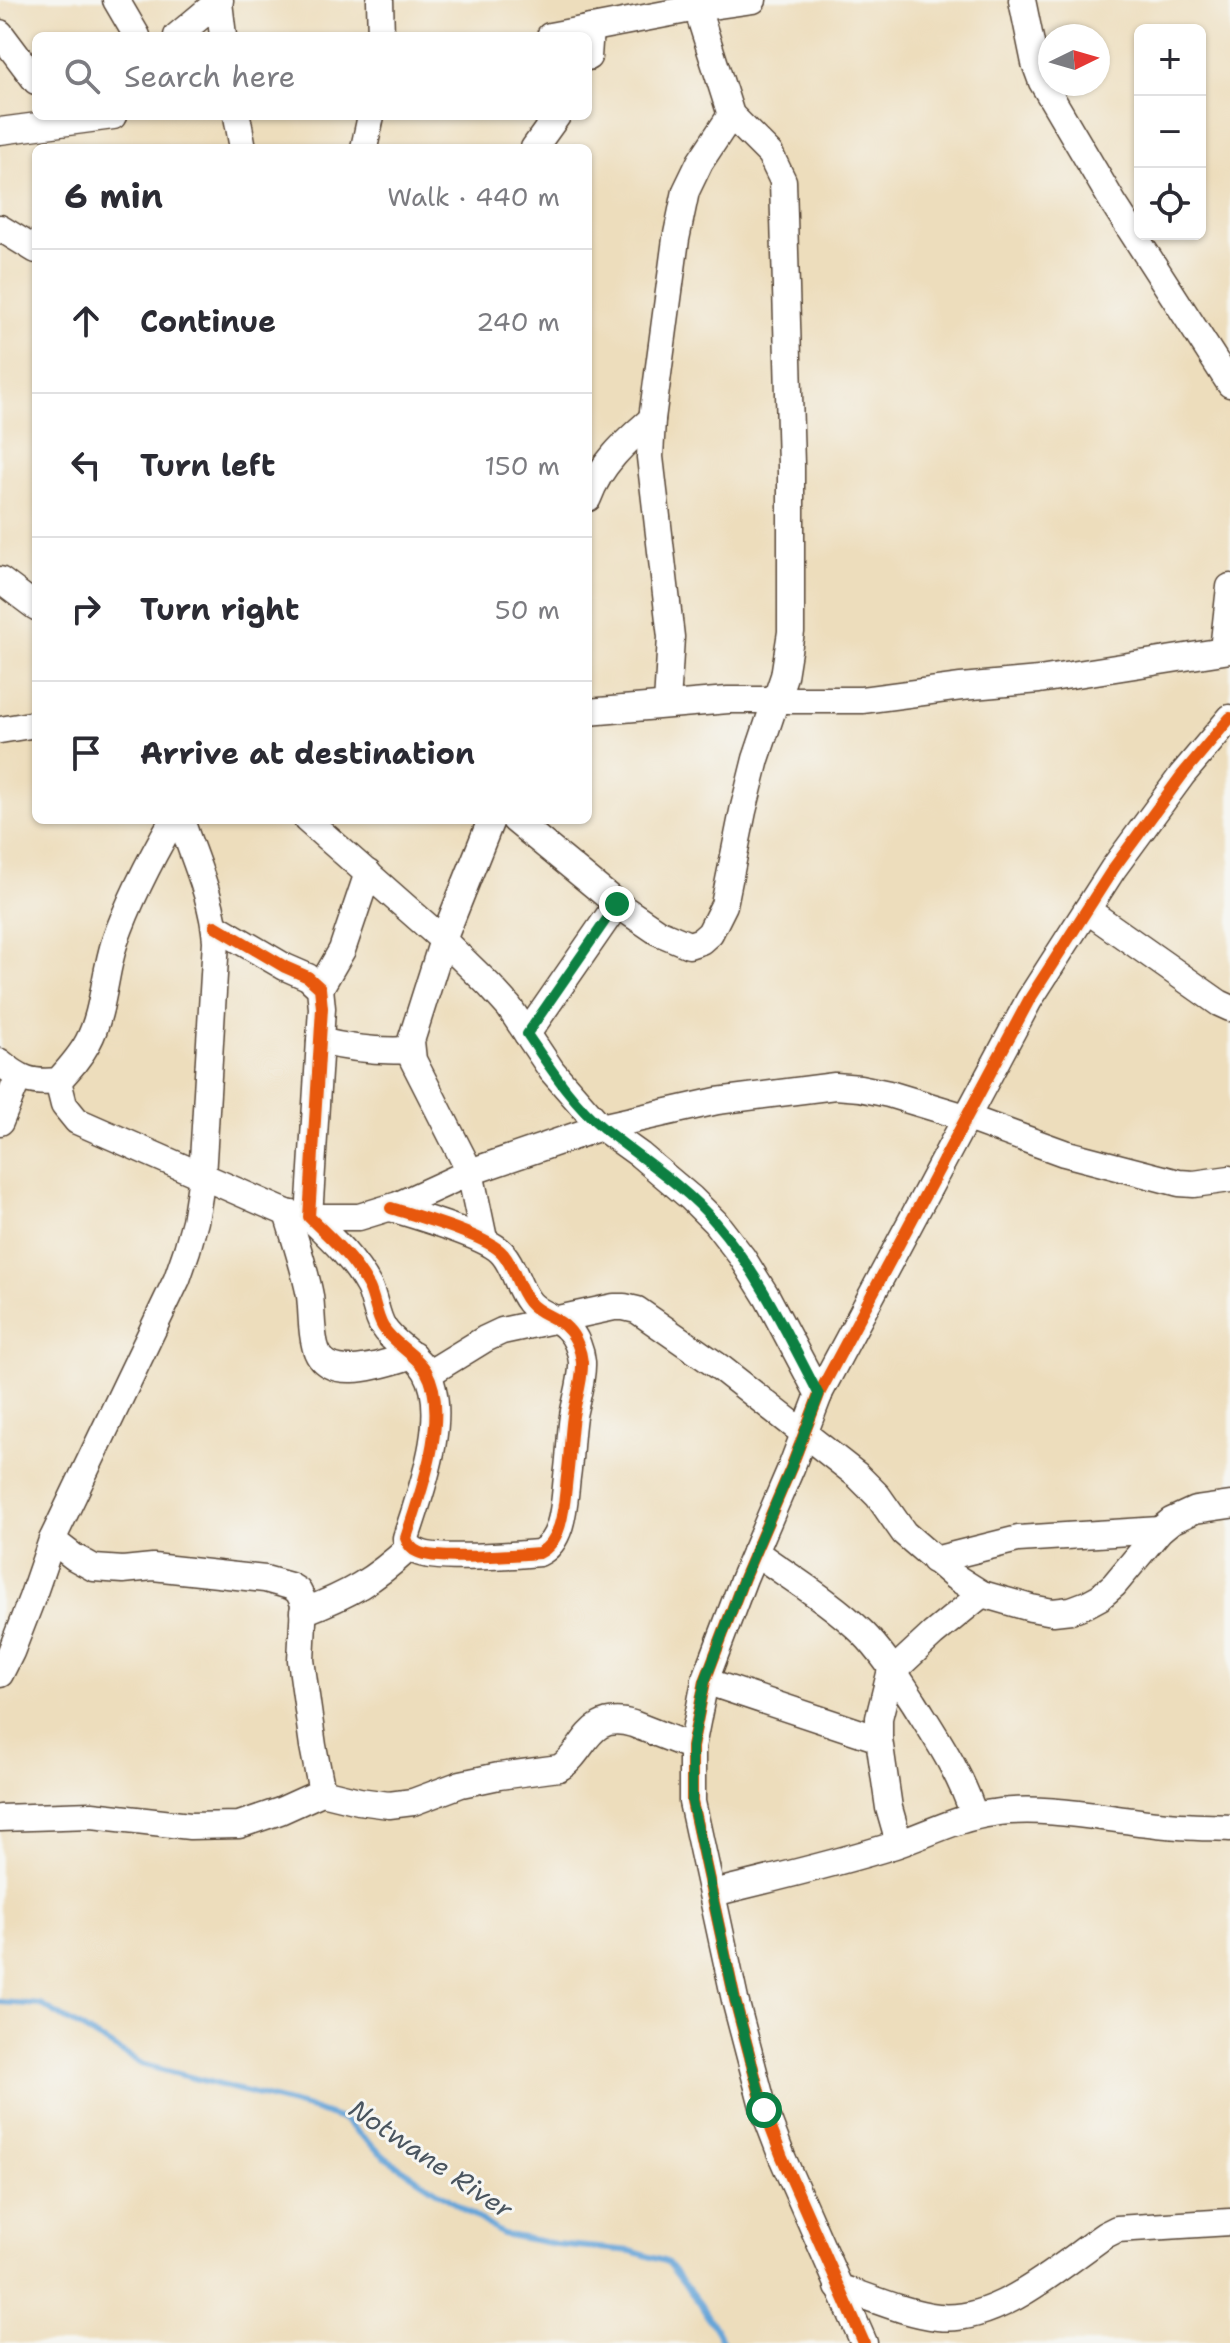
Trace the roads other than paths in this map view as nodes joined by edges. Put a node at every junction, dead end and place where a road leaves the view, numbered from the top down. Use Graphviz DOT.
graph roads {
  1 [pos="116,0"];
  2 [pos="380,0"];
  3 [pos="753,0"];
  4 [pos="1022,0"];
  5 [pos="219,1"];
  6 [pos="697,8"];
  7 [pos="590,28"];
  8 [pos="135,32"];
  9 [pos="182,32"];
  10 [pos="223,32"];
  11 [pos="381,32"];
  12 [pos="570,32"];
  13 [pos="590,32"];
  14 [pos="0,33"];
  15 [pos="32,76"];
  16 [pos="731,115"];
  17 [pos="59,120"];
  18 [pos="238,120"];
  19 [pos="370,120"];
  20 [pos="554,120"];
  21 [pos="0,131"];
  22 [pos="242,144"];
  23 [pos="365,144"];
  24 [pos="537,144"];
  25 [pos="0,228"];
  26 [pos="32,248"];
  27 [pos="1230,384"];
  28 [pos="652,419"];
  29 [pos="592,490"];
  30 [pos="0,580"];
  31 [pos="1230,587"];
  32 [pos="32,604"];
  33 [pos="1226,650"];
  34 [pos="775,701"];
  35 [pos="667,704"];
  36 [pos="592,712"];
  37 [pos="1230,718"];
  38 [pos="32,725"];
  39 [pos="0,730"];
  40 [pos="171,824"];
  41 [pos="182,824"];
  42 [pos="312,824"];
  43 [pos="489,824"];
  44 [pos="520,824"];
  45 [pos="368,873"];
  46 [pos="617,904"];
  47 [pos="1087,910"];
  48 [pos="215,926"];
  49 [pos="443,940"];
  50 [pos="320,988"];
  51 [pos="1230,1008"];
  52 [pos="527,1034"];
  53 [pos="320,1041"];
  54 [pos="411,1050"];
  55 [pos="9,1070"];
  56 [pos="58,1081"];
  57 [pos="965,1117"];
  58 [pos="0,1122"];
  59 [pos="601,1127"];
  60 [pos="470,1172"];
  61 [pos="202,1177"];
  62 [pos="1230,1179"];
  63 [pos="391,1208"];
  64 [pos="298,1215"];
  65 [pos="484,1239"];
  66 [pos="557,1319"];
  67 [pos="420,1365"];
  68 [pos="819,1395"];
  69 [pos="803,1433"];
  70 [pos="1230,1505"];
  71 [pos="1160,1530"];
  72 [pos="52,1540"];
  73 [pos="410,1547"];
  74 [pos="755,1552"];
  75 [pos="934,1560"];
  76 [pos="982,1594"];
  77 [pos="303,1612"];
  78 [pos="892,1669"];
  79 [pos="0,1674"];
  80 [pos="705,1681"];
  81 [pos="879,1739"];
  82 [pos="692,1747"];
  83 [pos="322,1792"];
  84 [pos="974,1816"];
  85 [pos="0,1818"];
  86 [pos="1230,1828"];
  87 [pos="899,1843"];
  88 [pos="713,1893"];
  89 [pos="1230,2222"];
  90 [pos="838,2287"];
  91 [pos="864,2343"];
  1 -- 8 [label="street"];
  2 -- 11 [label="street"];
  3 -- 6 [label="street"];
  4 -- 27 [label="street"];
  5 -- 9 [label="street"];
  5 -- 10 [label="street"];
  6 -- 7 [label="street"];
  6 -- 16 [label="street"];
  7 -- 12 [label="street"];
  7 -- 13 [label="street"];
  14 -- 15 [label="street"];
  16 -- 28 [label="street"];
  16 -- 34 [label="street"];
  17 -- 21 [label="street"];
  18 -- 22 [label="street"];
  19 -- 23 [label="street"];
  20 -- 24 [label="street"];
  25 -- 26 [label="street"];
  28 -- 29 [label="street"];
  28 -- 35 [label="street"];
  30 -- 32 [label="street"];
  31 -- 33 [label="street"];
  33 -- 34 [label="street"];
  34 -- 35 [label="street"];
  34 -- 46 [label="street"];
  35 -- 36 [label="street"];
  37 -- 47 [label="street"];
  38 -- 39 [label="street"];
  40 -- 56 [label="street"];
  41 -- 48 [label="street"];
  42 -- 45 [label="street"];
  43 -- 49 [label="street"];
  44 -- 46 [label="street"];
  45 -- 49 [label="street"];
  45 -- 50 [label="street"];
  46 -- 52 [label="street"];
  47 -- 51 [label="street"];
  47 -- 57 [label="street"];
  48 -- 50 [label="street"];
  48 -- 61 [label="street"];
  49 -- 52 [label="street"];
  49 -- 54 [label="street"];
  50 -- 53 [label="street"];
  52 -- 59 [label="street"];
  53 -- 54 [label="street"];
  53 -- 64 [label="street"];
  54 -- 60 [label="street"];
  55 -- 56 [label="street"];
  55 -- 58 [label="street"];
  56 -- 61 [label="street"];
  57 -- 59 [label="street"];
  57 -- 62 [label="street"];
  57 -- 68 [label="street"];
  59 -- 60 [label="street"];
  59 -- 68 [label="street"];
  60 -- 63 [label="street"];
  60 -- 65 [label="street"];
  61 -- 64 [label="street"];
  61 -- 72 [label="street"];
  63 -- 64 [label="street"];
  63 -- 65 [label="street"];
  64 -- 67 [label="street"];
  64 -- 67 [label="street"];
  65 -- 66 [label="street"];
  66 -- 67 [label="street"];
  66 -- 69 [label="street"];
  66 -- 73 [label="street"];
  67 -- 73 [label="street"];
  68 -- 69 [label="street"];
  69 -- 74 [label="street"];
  69 -- 75 [label="street"];
  70 -- 71 [label="street"];
  71 -- 75 [label="street"];
  71 -- 76 [label="street"];
  72 -- 77 [label="street"];
  72 -- 79 [label="street"];
  73 -- 77 [label="street"];
  74 -- 78 [label="street"];
  74 -- 80 [label="street"];
  75 -- 76 [label="street"];
  76 -- 78 [label="street"];
  77 -- 83 [label="street"];
  78 -- 81 [label="street"];
  78 -- 84 [label="street"];
  80 -- 81 [label="street"];
  80 -- 82 [label="street"];
  81 -- 87 [label="street"];
  82 -- 83 [label="street"];
  82 -- 88 [label="street"];
  83 -- 85 [label="street"];
  84 -- 86 [label="street"];
  84 -- 87 [label="street"];
  87 -- 88 [label="street"];
  88 -- 90 [label="street"];
  89 -- 90 [label="street"];
  90 -- 91 [label="street"];
}
